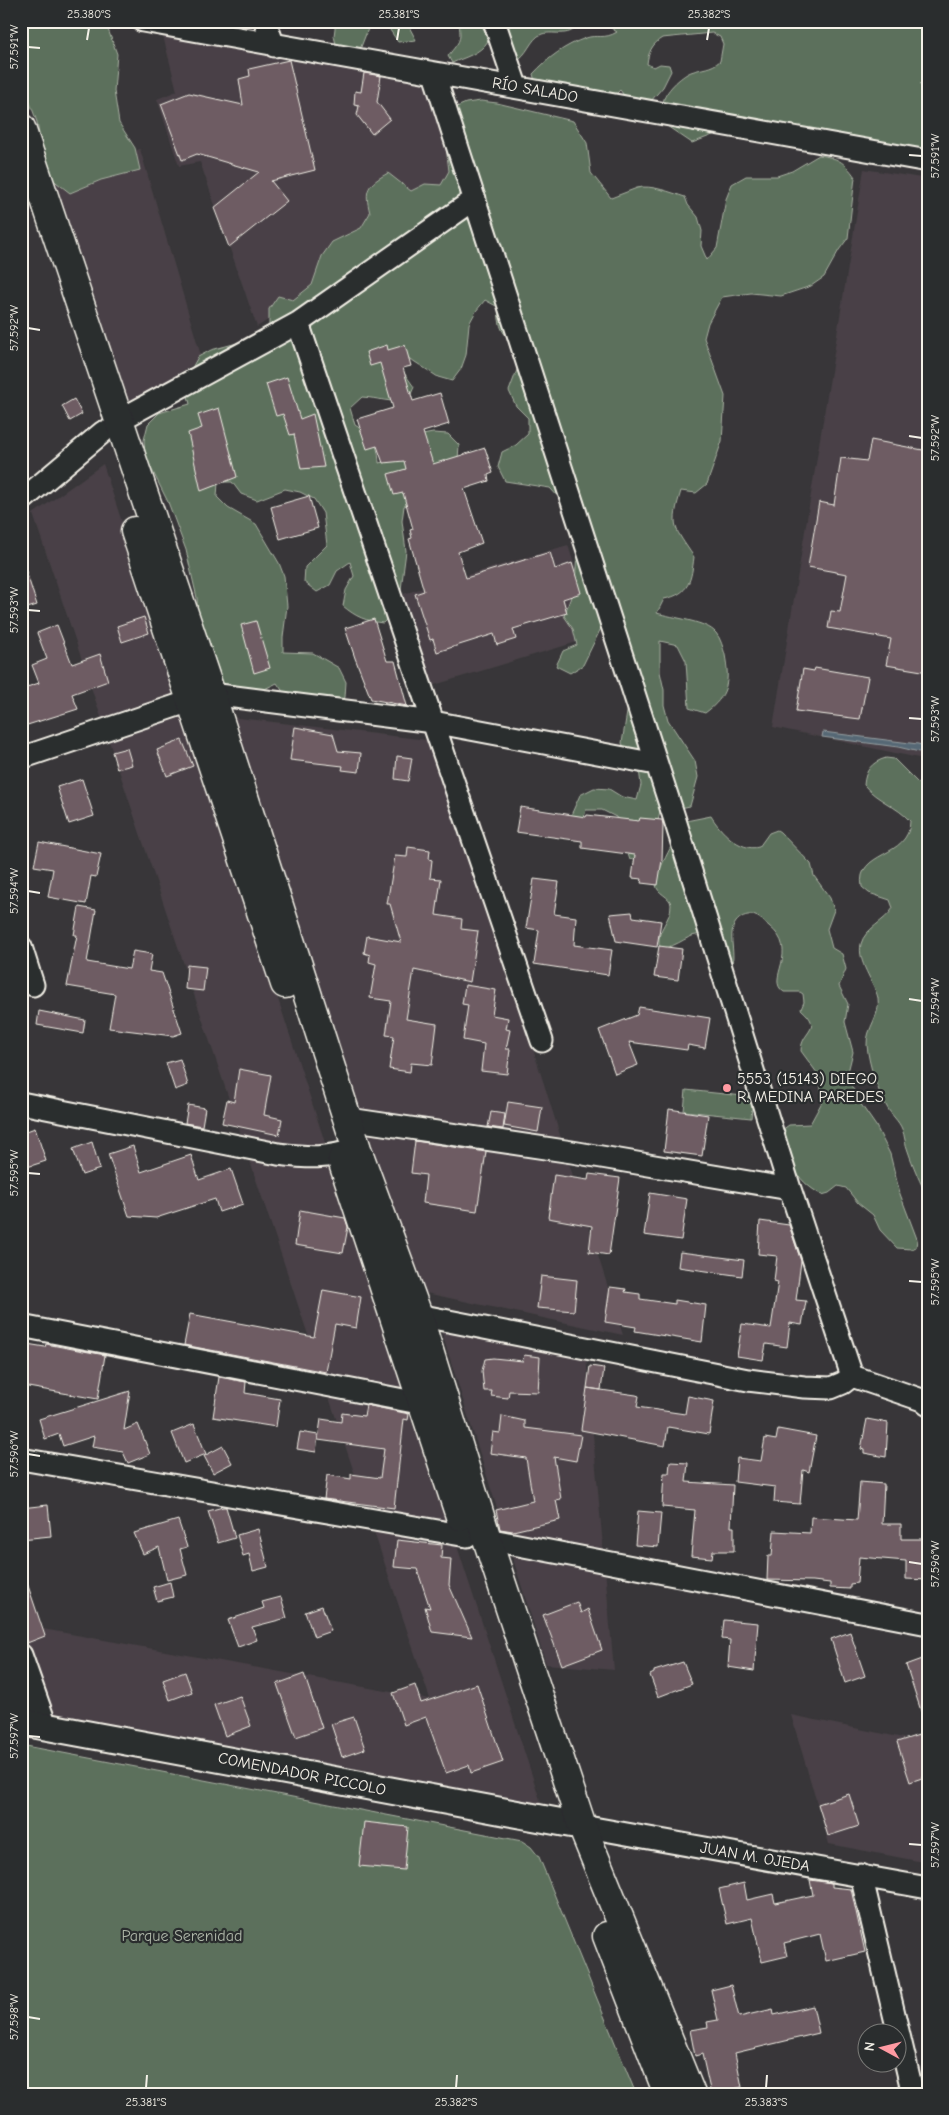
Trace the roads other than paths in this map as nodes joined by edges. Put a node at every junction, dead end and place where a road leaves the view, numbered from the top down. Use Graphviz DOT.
graph roads {
  1 [pos="143,21"];
  2 [pos="266,21"];
  3 [pos="494,21"];
  4 [pos="274,46"];
  5 [pos="434,74"];
  6 [pos="516,86"];
  7 [pos="21,128"];
  8 [pos="928,161"];
  9 [pos="21,185"];
  10 [pos="474,199"];
  11 [pos="298,323"];
  12 [pos="110,426"];
  13 [pos="21,501"];
  14 [pos="201,698"];
  15 [pos="432,722"];
  16 [pos="21,758"];
  17 [pos="656,764"];
  18 [pos="21,947"];
  19 [pos="33,985"];
  20 [pos="542,1041"];
  21 [pos="21,1103"];
  22 [pos="349,1120"];
  23 [pos="349,1152"];
  24 [pos="790,1189"];
  25 [pos="418,1315"];
  26 [pos="21,1326"];
  27 [pos="852,1376"];
  28 [pos="424,1404"];
  29 [pos="928,1405"];
  30 [pos="21,1459"];
  31 [pos="477,1537"];
  32 [pos="928,1624"];
  33 [pos="21,1655"];
  34 [pos="34,1724"];
  35 [pos="572,1824"];
  36 [pos="861,1875"];
  37 [pos="928,1888"];
  38 [pos="668,2094"];
  39 [pos="691,2094"];
  40 [pos="912,2094"];
  1 -- 4 [label="street, RÍO SALADO"];
  2 -- 4 [label="street"];
  3 -- 6 [label="street"];
  4 -- 5 [label="street, RÍO SALADO"];
  5 -- 6 [label="street, RÍO SALADO"];
  5 -- 10 [label="street"];
  6 -- 8 [label="street, RÍO SALADO"];
  7 -- 12 [label="main road"];
  9 -- 12 [label="main road"];
  10 -- 11 [label="street"];
  10 -- 17 [label="street"];
  11 -- 12 [label="street"];
  11 -- 15 [label="street"];
  12 -- 13 [label="street"];
  12 -- 14 [label="main road"];
  14 -- 15 [label="street"];
  14 -- 16 [label="street"];
  14 -- 22 [label="main road"];
  14 -- 23 [label="main road"];
  15 -- 17 [label="street"];
  15 -- 20 [label="street"];
  17 -- 24 [label="street"];
  18 -- 19 [label="street"];
  21 -- 23 [label="street"];
  22 -- 23 [label="main road"];
  22 -- 24 [label="street"];
  23 -- 25 [label="main road"];
  23 -- 28 [label="main road"];
  24 -- 27 [label="street"];
  25 -- 27 [label="street"];
  25 -- 31 [label="main road"];
  26 -- 28 [label="street"];
  27 -- 29 [label="street"];
  28 -- 31 [label="main road"];
  30 -- 31 [label="street"];
  31 -- 32 [label="street"];
  31 -- 35 [label="main road"];
  33 -- 34 [label="street"];
  34 -- 35 [label="street, COMENDADOR PICCOLO"];
  35 -- 36 [label="street, JUAN M. OJEDA"];
  35 -- 38 [label="main road"];
  35 -- 39 [label="main road"];
  36 -- 37 [label="street, JUAN M. OJEDA"];
  36 -- 40 [label="street"];
}
